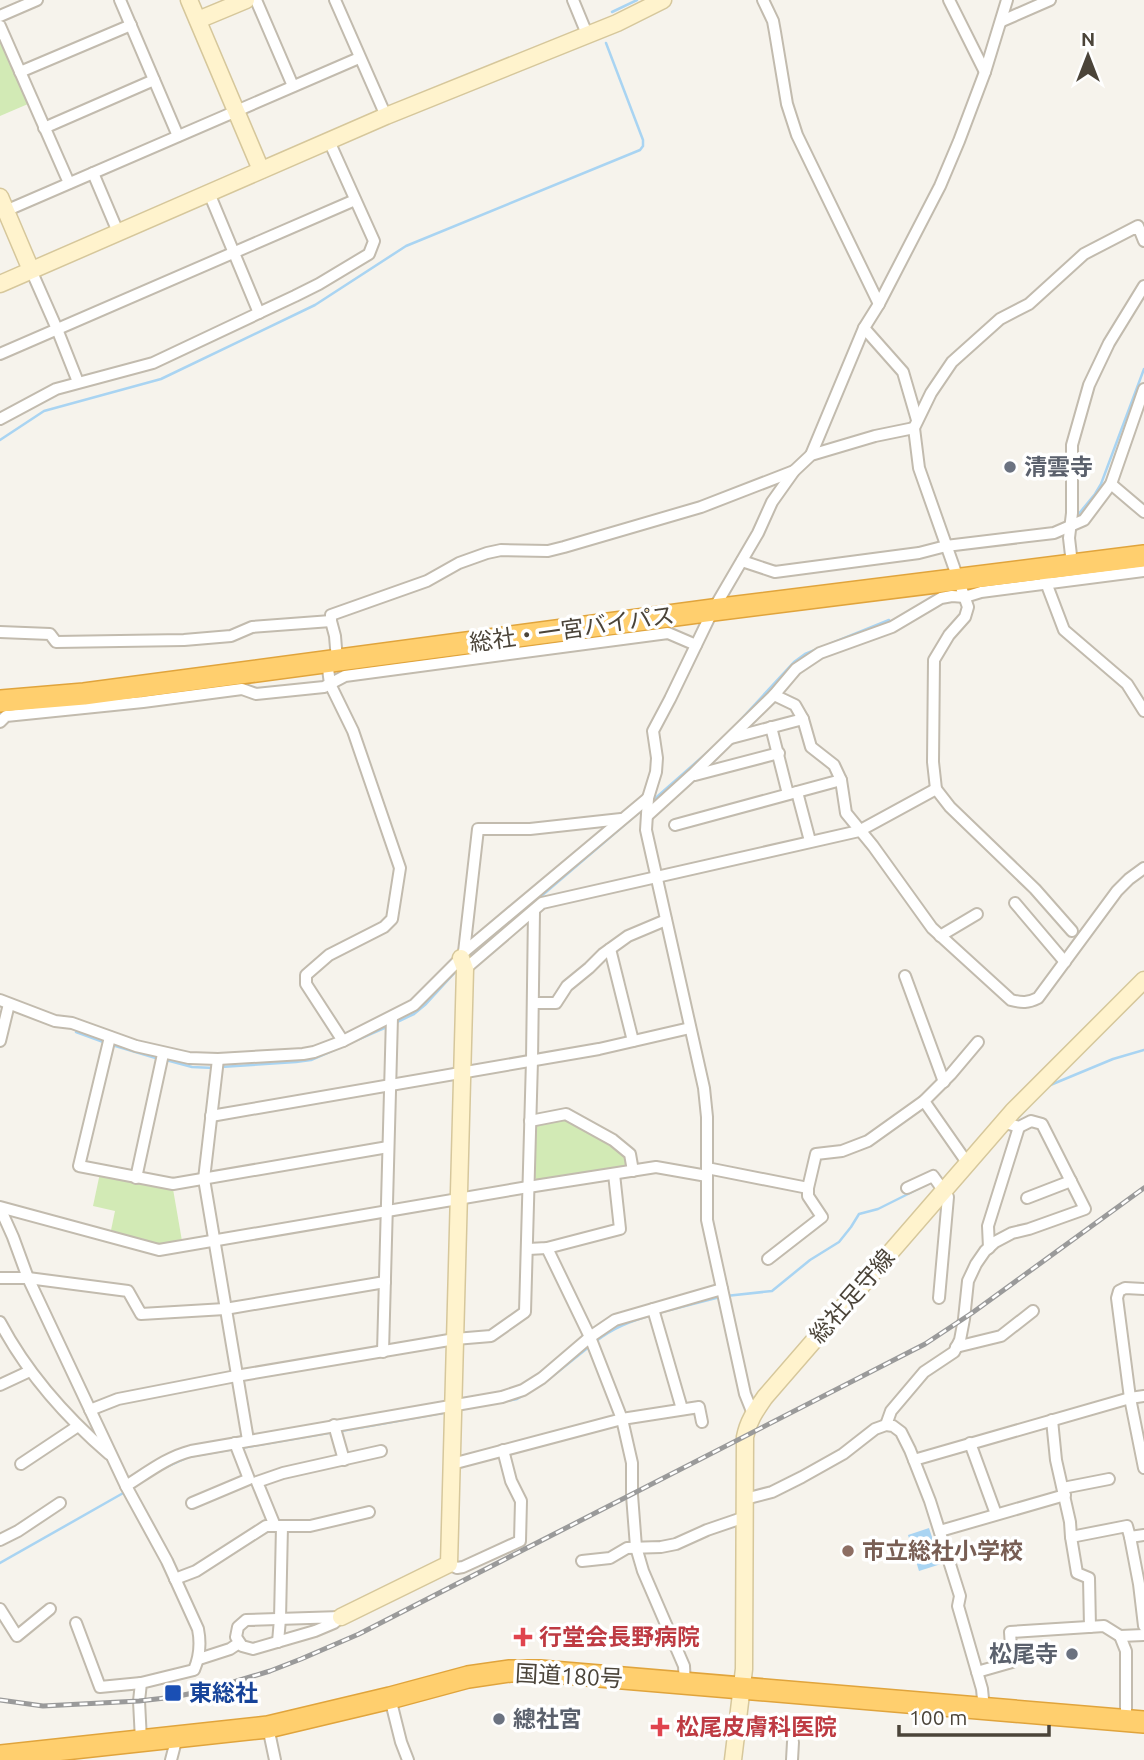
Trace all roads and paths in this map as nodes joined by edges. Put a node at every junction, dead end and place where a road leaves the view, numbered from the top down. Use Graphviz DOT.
graph roads {
  1 [pos="37,0"];
  2 [pos="120,0"];
  3 [pos="189,0"];
  4 [pos="246,0"];
  5 [pos="256,0"];
  6 [pos="335,0"];
  7 [pos="572,0"];
  8 [pos="663,0"];
  9 [pos="763,0"];
  10 [pos="949,0"];
  11 [pos="1007,0"];
  12 [pos="1051,0"];
  13 [pos="0,16"];
  14 [pos="198,20"];
  15 [pos="1002,21"];
  16 [pos="131,25"];
  17 [pos="0,26"];
  18 [pos="587,34"];
  19 [pos="359,58"];
  20 [pos="20,72"];
  21 [pos="985,72"];
  22 [pos="155,80"];
  23 [pos="293,86"];
  24 [pos="236,111"];
  25 [pos="386,116"];
  26 [pos="44,128"];
  27 [pos="178,136"];
  28 [pos="329,141"];
  29 [pos="261,170"];
  30 [pos="93,173"];
  31 [pos="69,183"];
  32 [pos="209,193"];
  33 [pos="355,200"];
  34 [pos="2,207"];
  35 [pos="118,232"];
  36 [pos="1144,241"];
  37 [pos="234,252"];
  38 [pos="31,270"];
  39 [pos="0,284"];
  40 [pos="1144,286"];
  41 [pos="879,304"];
  42 [pos="260,313"];
  43 [pos="864,328"];
  44 [pos="57,329"];
  45 [pos="0,354"];
  46 [pos="78,382"];
  47 [pos="1144,389"];
  48 [pos="0,419"];
  49 [pos="916,424"];
  50 [pos="811,455"];
  51 [pos="794,471"];
  52 [pos="1111,484"];
  53 [pos="1144,512"];
  54 [pos="1070,527"];
  55 [pos="946,546"];
  56 [pos="1144,556"];
  57 [pos="742,561"];
  58 [pos="1072,564"];
  59 [pos="1144,570"];
  60 [pos="1044,576"];
  61 [pos="961,588"];
  62 [pos="713,610"];
  63 [pos="331,621"];
  64 [pos="0,632"];
  65 [pos="696,645"];
  66 [pos="332,661"];
  67 [pos="330,684"];
  68 [pos="774,695"];
  69 [pos="0,701"];
  70 [pos="1144,711"];
  71 [pos="803,719"];
  72 [pos="0,722"];
  73 [pos="771,727"];
  74 [pos="730,739"];
  75 [pos="779,753"];
  76 [pos="692,775"];
  77 [pos="841,780"];
  78 [pos="936,789"];
  79 [pos="793,793"];
  80 [pos="648,806"];
  81 [pos="622,818"];
  82 [pos="675,825"];
  83 [pos="859,831"];
  84 [pos="810,841"];
  85 [pos="1144,868"];
  86 [pos="656,877"];
  87 [pos="1015,903"];
  88 [pos="534,911"];
  89 [pos="977,914"];
  90 [pos="666,920"];
  91 [pos="1072,930"];
  92 [pos="940,936"];
  93 [pos="610,949"];
  94 [pos="463,961"];
  95 [pos="1065,962"];
  96 [pos="905,976"];
  97 [pos="1144,980"];
  98 [pos="5,1002"];
  99 [pos="533,1003"];
  100 [pos="392,1022"];
  101 [pos="690,1028"];
  102 [pos="0,1041"];
  103 [pos="343,1041"];
  104 [pos="633,1041"];
  105 [pos="109,1042"];
  106 [pos="978,1042"];
  107 [pos="162,1057"];
  108 [pos="532,1060"];
  109 [pos="217,1065"];
  110 [pos="461,1072"];
  111 [pos="944,1082"];
  112 [pos="390,1084"];
  113 [pos="924,1101"];
  114 [pos="211,1116"];
  115 [pos="530,1121"];
  116 [pos="1011,1125"];
  117 [pos="388,1147"];
  118 [pos="968,1164"];
  119 [pos="633,1171"];
  120 [pos="707,1172"];
  121 [pos="614,1174"];
  122 [pos="136,1178"];
  123 [pos="204,1179"];
  124 [pos="1071,1181"];
  125 [pos="528,1187"];
  126 [pos="808,1188"];
  127 [pos="907,1188"];
  128 [pos="944,1191"];
  129 [pos="1027,1198"];
  130 [pos="459,1200"];
  131 [pos="0,1207"];
  132 [pos="388,1212"];
  133 [pos="214,1239"];
  134 [pos="547,1248"];
  135 [pos="989,1248"];
  136 [pos="528,1249"];
  137 [pos="768,1259"];
  138 [pos="0,1278"];
  139 [pos="27,1278"];
  140 [pos="385,1282"];
  141 [pos="722,1289"];
  142 [pos="1144,1289"];
  143 [pos="939,1298"];
  144 [pos="225,1309"];
  145 [pos="653,1309"];
  146 [pos="1033,1311"];
  147 [pos="0,1322"];
  148 [pos="590,1337"];
  149 [pos="455,1339"];
  150 [pos="956,1347"];
  151 [pos="383,1352"];
  152 [pos="30,1371"];
  153 [pos="236,1376"];
  154 [pos="0,1385"];
  155 [pos="1144,1396"];
  156 [pos="1130,1398"];
  157 [pos="682,1409"];
  158 [pos="90,1410"];
  159 [pos="453,1410"];
  160 [pos="753,1414"];
  161 [pos="622,1419"];
  162 [pos="1052,1420"];
  163 [pos="702,1422"];
  164 [pos="334,1425"];
  165 [pos="886,1425"];
  166 [pos="78,1426"];
  167 [pos="248,1440"];
  168 [pos="235,1443"];
  169 [pos="970,1443"];
  170 [pos="503,1450"];
  171 [pos="381,1451"];
  172 [pos="113,1458"];
  173 [pos="344,1460"];
  174 [pos="914,1460"];
  175 [pos="22,1464"];
  176 [pos="452,1464"];
  177 [pos="1144,1468"];
  178 [pos="1109,1479"];
  179 [pos="127,1489"];
  180 [pos="1064,1492"];
  181 [pos="745,1499"];
  182 [pos="60,1503"];
  183 [pos="192,1503"];
  184 [pos="369,1512"];
  185 [pos="996,1514"];
  186 [pos="745,1517"];
  187 [pos="279,1526"];
  188 [pos="940,1531"];
  189 [pos="1144,1535"];
  190 [pos="1071,1537"];
  191 [pos="1130,1537"];
  192 [pos="0,1540"];
  193 [pos="636,1547"];
  194 [pos="582,1560"];
  195 [pos="449,1564"];
  196 [pos="175,1579"];
  197 [pos="0,1609"];
  198 [pos="50,1609"];
  199 [pos="341,1617"];
  200 [pos="280,1619"];
  201 [pos="76,1623"];
  202 [pos="10,1626"];
  203 [pos="1144,1626"];
  204 [pos="1090,1627"];
  205 [pos="0,1633"];
  206 [pos="1144,1635"];
  207 [pos="1120,1636"];
  208 [pos="278,1642"];
  209 [pos="239,1643"];
  210 [pos="199,1659"];
  211 [pos="978,1672"];
  212 [pos="141,1684"];
  213 [pos="685,1684"];
  214 [pos="742,1688"];
  215 [pos="390,1698"];
  216 [pos="984,1709"];
  217 [pos="1135,1721"];
  218 [pos="268,1727"];
  219 [pos="177,1737"];
  220 [pos="141,1740"];
  221 [pos="793,1742"];
  222 [pos="103,1752"];
  223 [pos="0,1756"];
  224 [pos="24,1757"];
  225 [pos="171,1760"];
  226 [pos="275,1760"];
  227 [pos="408,1760"];
  228 [pos="733,1760"];
  229 [pos="792,1760"];
  1 -- 13 [label="street"];
  2 -- 16 [label="street"];
  3 -- 14 [label="street"];
  4 -- 14 [label="street"];
  5 -- 23 [label="street"];
  6 -- 19 [label="street"];
  7 -- 18 [label="street"];
  8 -- 18 [label="street"];
  9 -- 41 [label="street"];
  10 -- 21 [label="street"];
  11 -- 15 [label="street"];
  12 -- 15 [label="street"];
  14 -- 24 [label="street"];
  15 -- 21 [label="street"];
  16 -- 20 [label="street"];
  16 -- 22 [label="street"];
  17 -- 20 [label="street"];
  18 -- 25 [label="street"];
  19 -- 23 [label="street"];
  19 -- 25 [label="street"];
  20 -- 26 [label="street"];
  21 -- 41 [label="street"];
  22 -- 26 [label="street"];
  22 -- 27 [label="street"];
  23 -- 24 [label="street"];
  24 -- 27 [label="street"];
  24 -- 29 [label="street"];
  25 -- 28 [label="street"];
  26 -- 31 [label="street"];
  27 -- 30 [label="street"];
  28 -- 29 [label="street"];
  28 -- 33 [label="street"];
  29 -- 32 [label="street"];
  30 -- 31 [label="street"];
  30 -- 35 [label="street"];
  31 -- 34 [label="street"];
  32 -- 35 [label="street"];
  32 -- 37 [label="street"];
  33 -- 37 [label="street"];
  33 -- 42 [label="street"];
  34 -- 38 [label="street"];
  35 -- 38 [label="street"];
  36 -- 49 [label="street"];
  37 -- 42 [label="street"];
  37 -- 44 [label="street"];
  38 -- 39 [label="street"];
  38 -- 44 [label="street"];
  40 -- 54 [label="street"];
  41 -- 43 [label="street"];
  42 -- 46 [label="street"];
  43 -- 49 [label="street"];
  43 -- 50 [label="street"];
  44 -- 45 [label="street"];
  44 -- 46 [label="street"];
  46 -- 48 [label="street"];
  47 -- 52 [label="street"];
  49 -- 50 [label="street"];
  49 -- 55 [label="street"];
  50 -- 51 [label="street"];
  51 -- 57 [label="street"];
  51 -- 63 [label="street"];
  52 -- 53 [label="street"];
  52 -- 54 [label="street"];
  54 -- 55 [label="street"];
  54 -- 58 [label="street"];
  55 -- 57 [label="street"];
  55 -- 61 [label="street"];
  56 -- 58 [label="highway, 総社・一宮バイパス"];
  57 -- 62 [label="street"];
  58 -- 60 [label="highway, 総社・一宮バイパス"];
  59 -- 60 [label="street"];
  60 -- 61 [label="highway, 総社・一宮バイパス"];
  60 -- 70 [label="street"];
  61 -- 62 [label="highway, 総社・一宮バイパス"];
  61 -- 68 [label="street"];
  61 -- 78 [label="street"];
  62 -- 65 [label="street"];
  62 -- 66 [label="highway, 総社・一宮バイパス"];
  63 -- 64 [label="street"];
  63 -- 66 [label="street"];
  65 -- 67 [label="street"];
  65 -- 80 [label="street"];
  66 -- 67 [label="street"];
  66 -- 69 [label="highway, 総社・一宮バイパス"];
  67 -- 72 [label="street"];
  67 -- 103 [label="street"];
  68 -- 71 [label="street"];
  68 -- 74 [label="street"];
  71 -- 73 [label="street"];
  71 -- 77 [label="street"];
  73 -- 74 [label="street"];
  73 -- 75 [label="street"];
  74 -- 76 [label="street"];
  75 -- 76 [label="street"];
  75 -- 79 [label="street"];
  76 -- 80 [label="street"];
  77 -- 79 [label="street"];
  77 -- 83 [label="street"];
  78 -- 83 [label="street"];
  78 -- 91 [label="street"];
  79 -- 82 [label="street"];
  79 -- 84 [label="street"];
  80 -- 81 [label="street"];
  80 -- 86 [label="street"];
  81 -- 94 [label="street"];
  81 -- 94 [label="street"];
  83 -- 84 [label="street"];
  83 -- 92 [label="street"];
  84 -- 86 [label="street"];
  85 -- 95 [label="street"];
  86 -- 88 [label="street"];
  86 -- 90 [label="street"];
  87 -- 95 [label="street"];
  88 -- 94 [label="street"];
  88 -- 99 [label="street"];
  89 -- 92 [label="street"];
  90 -- 93 [label="street"];
  90 -- 101 [label="street"];
  92 -- 95 [label="street"];
  93 -- 99 [label="street"];
  93 -- 104 [label="street"];
  94 -- 100 [label="street"];
  94 -- 110 [label="street"];
  96 -- 111 [label="street"];
  97 -- 116 [label="street, 総社足守線"];
  98 -- 102 [label="street"];
  98 -- 105 [label="street"];
  99 -- 108 [label="street"];
  100 -- 103 [label="street"];
  100 -- 112 [label="street"];
  101 -- 104 [label="street"];
  101 -- 120 [label="street"];
  103 -- 109 [label="street"];
  104 -- 108 [label="street"];
  105 -- 107 [label="street"];
  105 -- 122 [label="street"];
  106 -- 111 [label="street"];
  107 -- 109 [label="street"];
  107 -- 122 [label="street"];
  108 -- 110 [label="street"];
  108 -- 115 [label="street"];
  109 -- 114 [label="street"];
  110 -- 112 [label="street"];
  110 -- 130 [label="street"];
  111 -- 113 [label="street"];
  112 -- 114 [label="street"];
  112 -- 117 [label="street"];
  113 -- 118 [label="street"];
  113 -- 126 [label="street"];
  114 -- 123 [label="street"];
  115 -- 119 [label="street"];
  115 -- 125 [label="street"];
  116 -- 118 [label="street, 総社足守線"];
  116 -- 124 [label="street"];
  116 -- 135 [label="street"];
  117 -- 123 [label="street"];
  117 -- 132 [label="street"];
  118 -- 128 [label="street, 総社足守線"];
  119 -- 120 [label="street"];
  119 -- 121 [label="street"];
  120 -- 126 [label="street"];
  120 -- 141 [label="street"];
  121 -- 125 [label="street"];
  121 -- 134 [label="street"];
  122 -- 123 [label="street"];
  123 -- 133 [label="street"];
  124 -- 129 [label="street"];
  124 -- 135 [label="street"];
  125 -- 130 [label="street"];
  125 -- 136 [label="street"];
  126 -- 137 [label="street"];
  127 -- 128 [label="street"];
  128 -- 143 [label="street"];
  128 -- 160 [label="street, 総社足守線"];
  130 -- 132 [label="street"];
  130 -- 149 [label="street"];
  131 -- 133 [label="street"];
  131 -- 139 [label="street"];
  132 -- 133 [label="street"];
  132 -- 140 [label="street"];
  133 -- 144 [label="street"];
  134 -- 136 [label="street"];
  134 -- 148 [label="street"];
  135 -- 150 [label="street"];
  136 -- 149 [label="street"];
  138 -- 139 [label="street"];
  139 -- 144 [label="street"];
  139 -- 158 [label="street"];
  140 -- 144 [label="street"];
  140 -- 151 [label="street"];
  141 -- 145 [label="street"];
  141 -- 160 [label="street"];
  142 -- 156 [label="street"];
  144 -- 153 [label="street"];
  145 -- 148 [label="street"];
  145 -- 157 [label="street"];
  146 -- 150 [label="street"];
  147 -- 152 [label="street"];
  148 -- 159 [label="street"];
  148 -- 161 [label="street"];
  149 -- 151 [label="street"];
  149 -- 159 [label="street"];
  150 -- 165 [label="street"];
  151 -- 153 [label="street"];
  152 -- 154 [label="street"];
  152 -- 166 [label="street"];
  153 -- 158 [label="street"];
  153 -- 167 [label="street"];
  155 -- 156 [label="street"];
  156 -- 162 [label="street"];
  156 -- 177 [label="street"];
  157 -- 161 [label="street"];
  157 -- 163 [label="street"];
  158 -- 172 [label="street"];
  159 -- 164 [label="street"];
  159 -- 176 [label="street"];
  160 -- 181 [label="street, 総社足守線"];
  161 -- 170 [label="street"];
  161 -- 193 [label="street"];
  162 -- 169 [label="street"];
  162 -- 180 [label="street"];
  164 -- 167 [label="street"];
  164 -- 173 [label="street"];
  165 -- 174 [label="street"];
  165 -- 181 [label="street"];
  166 -- 172 [label="street"];
  166 -- 175 [label="street"];
  167 -- 168 [label="street"];
  168 -- 179 [label="street"];
  168 -- 183 [label="street"];
  169 -- 174 [label="street"];
  169 -- 185 [label="street"];
  170 -- 176 [label="street"];
  170 -- 195 [label="street"];
  171 -- 173 [label="street"];
  172 -- 179 [label="street"];
  173 -- 187 [label="street"];
  174 -- 188 [label="street"];
  176 -- 195 [label="street"];
  178 -- 180 [label="street"];
  179 -- 196 [label="street"];
  180 -- 185 [label="street"];
  180 -- 190 [label="street"];
  181 -- 186 [label="street, 総社足守線"];
  182 -- 192 [label="street"];
  184 -- 187 [label="street"];
  185 -- 188 [label="street"];
  186 -- 193 [label="street"];
  186 -- 214 [label="street, 総社足守線"];
  187 -- 196 [label="street"];
  187 -- 200 [label="street"];
  188 -- 211 [label="street"];
  189 -- 191 [label="street"];
  190 -- 191 [label="street"];
  190 -- 204 [label="street"];
  191 -- 203 [label="street"];
  193 -- 194 [label="street"];
  193 -- 213 [label="street"];
  195 -- 199 [label="street"];
  196 -- 210 [label="street"];
  197 -- 202 [label="street"];
  198 -- 202 [label="street"];
  199 -- 200 [label="street"];
  199 -- 208 [label="street"];
  200 -- 208 [label="street"];
  200 -- 209 [label="street"];
  201 -- 212 [label="street"];
  202 -- 205 [label="street"];
  204 -- 207 [label="street"];
  204 -- 211 [label="street"];
  206 -- 207 [label="street"];
  207 -- 217 [label="street"];
  208 -- 209 [label="street"];
  209 -- 210 [label="street"];
  210 -- 212 [label="street"];
  211 -- 216 [label="street"];
  212 -- 220 [label="street"];
  213 -- 214 [label="highway, 国道180号"];
  213 -- 215 [label="highway, 国道180号"];
  214 -- 216 [label="highway, 国道180号"];
  214 -- 228 [label="street, 総社足守線"];
  215 -- 218 [label="highway, 国道180号"];
  215 -- 227 [label="street"];
  216 -- 217 [label="highway, 国道180号"];
  218 -- 219 [label="highway, 国道180号"];
  218 -- 226 [label="street"];
  219 -- 220 [label="highway, 国道180号"];
  219 -- 225 [label="street"];
  220 -- 222 [label="highway, 国道180号"];
  221 -- 229 [label="street"];
  222 -- 224 [label="highway, 国道180号"];
  223 -- 224 [label="highway, 国道180号"];
}
